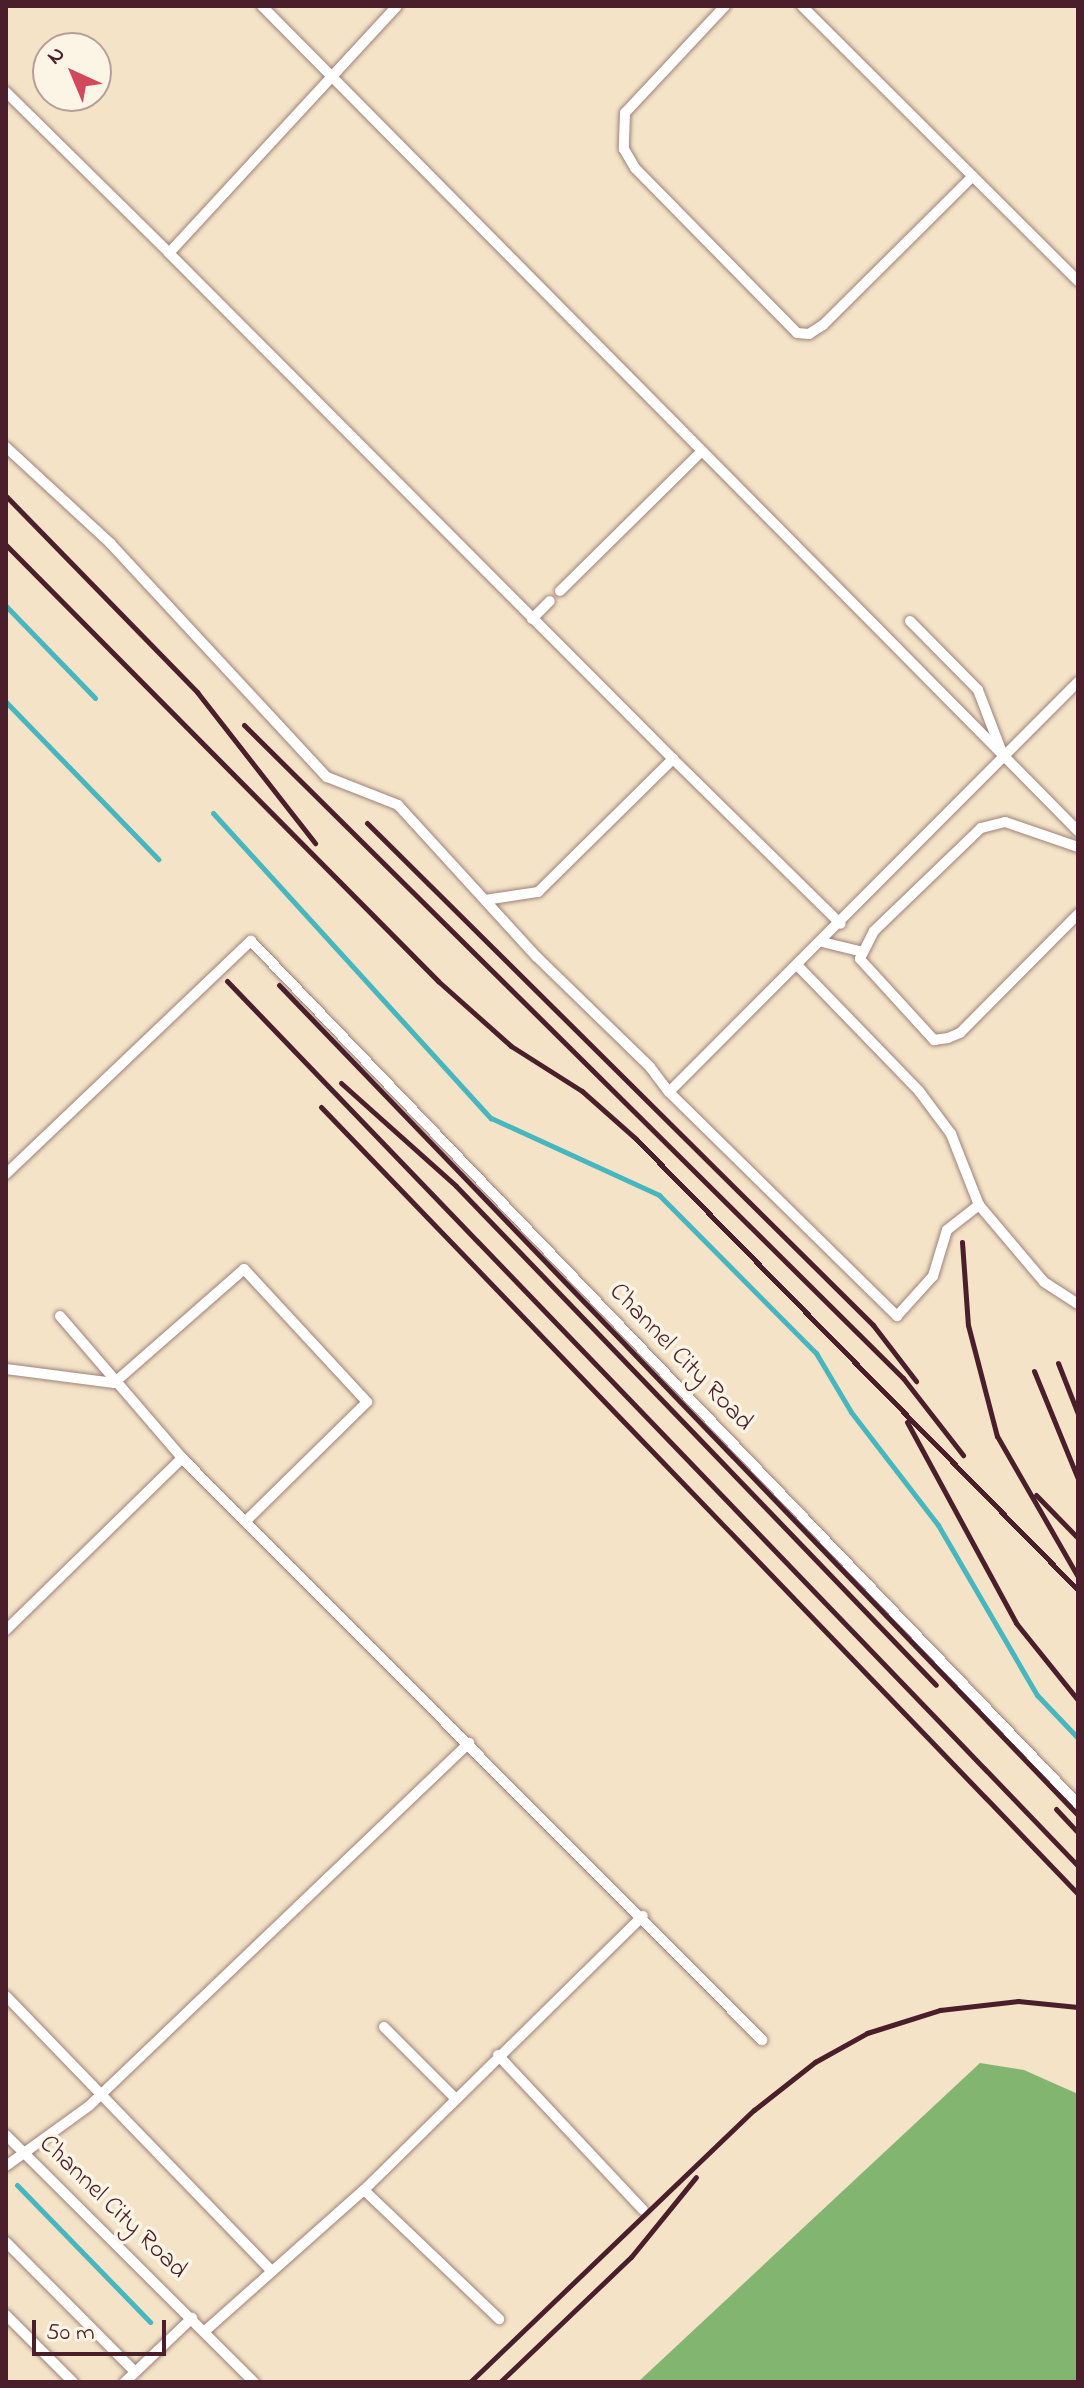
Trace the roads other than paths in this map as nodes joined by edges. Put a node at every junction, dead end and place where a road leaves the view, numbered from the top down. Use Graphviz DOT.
graph roads {
  1 [pos="262,6"];
  2 [pos="397,6"];
  3 [pos="725,6"];
  4 [pos="802,6"];
  5 [pos="330,76"];
  6 [pos="6,92"];
  7 [pos="973,176"];
  8 [pos="169,253"];
  9 [pos="1078,281"];
  10 [pos="6,447"];
  11 [pos="702,451"];
  12 [pos="560,591"];
  13 [pos="550,601"];
  14 [pos="532,619"];
  15 [pos="910,621"];
  16 [pos="1078,682"];
  17 [pos="1003,755"];
  18 [pos="673,759"];
  19 [pos="1078,831"];
  20 [pos="1078,847"];
  21 [pos="485,900"];
  22 [pos="1078,914"];
  23 [pos="841,924"];
  24 [pos="822,942"];
  25 [pos="863,952"];
  26 [pos="798,966"];
  27 [pos="669,1092"];
  28 [pos="6,1174"];
  29 [pos="979,1205"];
  30 [pos="1078,1304"];
  31 [pos="60,1316"];
  32 [pos="6,1369"];
  33 [pos="114,1383"];
  34 [pos="182,1458"];
  35 [pos="246,1521"];
  36 [pos="6,1630"];
  37 [pos="469,1743"];
  38 [pos="1078,1804"];
  39 [pos="643,1916"];
  40 [pos="6,1996"];
  41 [pos="384,2027"];
  42 [pos="762,2040"];
  43 [pos="498,2055"];
  44 [pos="102,2094"];
  45 [pos="455,2098"];
  46 [pos="6,2135"];
  47 [pos="23,2151"];
  48 [pos="6,2166"];
  49 [pos="364,2190"];
  50 [pos="643,2210"];
  51 [pos="6,2242"];
  52 [pos="271,2270"];
  53 [pos="6,2315"];
  54 [pos="192,2318"];
  55 [pos="499,2319"];
  56 [pos="205,2331"];
  57 [pos="135,2372"];
  58 [pos="73,2382"];
  59 [pos="125,2382"];
  60 [pos="254,2382"];
  1 -- 5 [label="lane"];
  2 -- 5 [label="lane"];
  3 -- 7 [label="lane"];
  4 -- 7 [label="lane"];
  5 -- 8 [label="lane"];
  5 -- 11 [label="lane"];
  6 -- 8 [label="lane"];
  7 -- 9 [label="lane"];
  8 -- 14 [label="lane"];
  10 -- 21 [label="lane"];
  11 -- 12 [label="lane"];
  11 -- 17 [label="lane"];
  13 -- 14 [label="lane"];
  14 -- 18 [label="lane"];
  15 -- 17 [label="lane"];
  16 -- 17 [label="lane"];
  17 -- 19 [label="lane"];
  17 -- 23 [label="lane"];
  18 -- 21 [label="lane"];
  18 -- 23 [label="lane"];
  20 -- 25 [label="lane"];
  21 -- 27 [label="lane"];
  22 -- 25 [label="lane"];
  23 -- 24 [label="lane"];
  24 -- 25 [label="lane"];
  24 -- 26 [label="lane"];
  26 -- 27 [label="lane"];
  26 -- 29 [label="lane"];
  27 -- 29 [label="lane"];
  28 -- 38 [label="lane, Channel City Road"];
  29 -- 30 [label="lane"];
  31 -- 33 [label="lane"];
  32 -- 33 [label="lane"];
  33 -- 34 [label="lane"];
  33 -- 35 [label="lane"];
  34 -- 35 [label="lane"];
  34 -- 36 [label="lane"];
  35 -- 37 [label="lane"];
  37 -- 39 [label="lane"];
  37 -- 44 [label="lane"];
  39 -- 42 [label="lane"];
  39 -- 43 [label="lane"];
  40 -- 44 [label="lane"];
  41 -- 45 [label="lane"];
  43 -- 45 [label="lane"];
  43 -- 50 [label="lane"];
  44 -- 47 [label="lane"];
  44 -- 52 [label="lane"];
  45 -- 49 [label="lane"];
  46 -- 47 [label="lane, Channel City Road"];
  47 -- 48 [label="lane"];
  47 -- 54 [label="lane, Channel City Road"];
  49 -- 52 [label="lane"];
  49 -- 55 [label="lane"];
  51 -- 57 [label="lane"];
  52 -- 56 [label="lane"];
  53 -- 58 [label="lane"];
  54 -- 56 [label="lane, Channel City Road"];
  54 -- 57 [label="lane"];
  56 -- 60 [label="lane, Channel City Road"];
  57 -- 59 [label="lane"];
}
